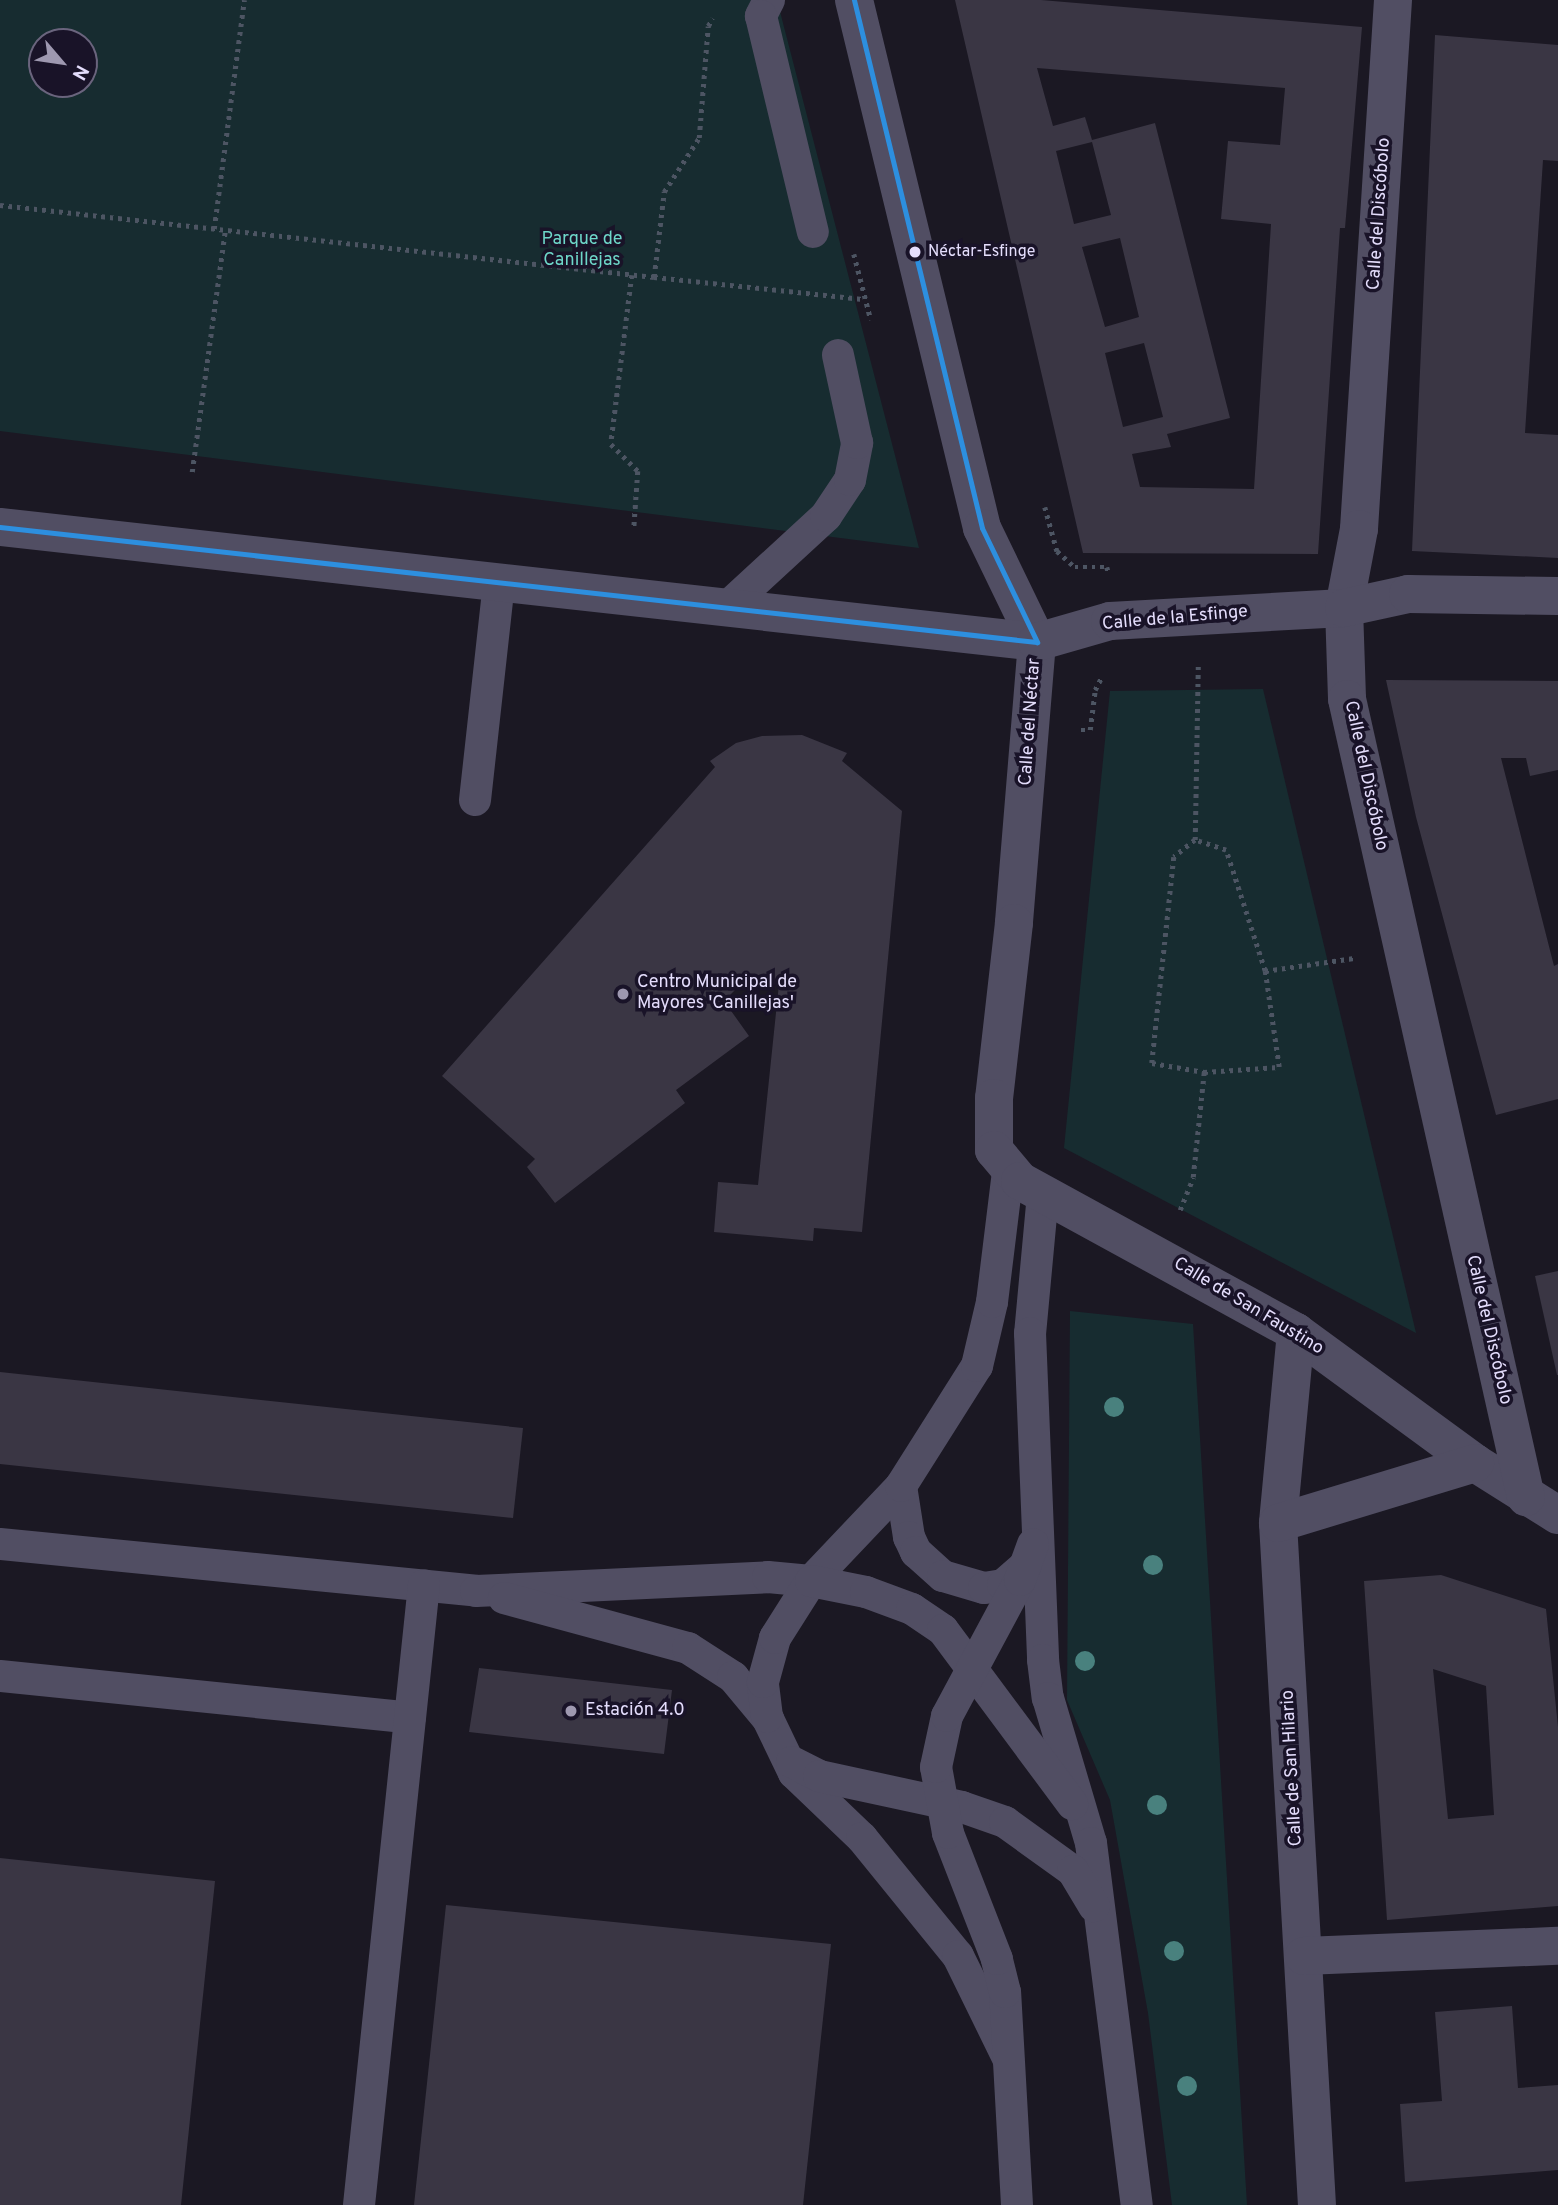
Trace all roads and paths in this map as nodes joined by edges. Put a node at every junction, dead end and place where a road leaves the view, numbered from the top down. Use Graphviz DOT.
graph roads {
  1 [pos="244,0"];
  2 [pos="769,0"];
  3 [pos="854,0"];
  4 [pos="1393,0"];
  5 [pos="720,9"];
  6 [pos="0,205"];
  7 [pos="214,229"];
  8 [pos="226,230"];
  9 [pos="813,232"];
  10 [pos="852,245"];
  11 [pos="632,275"];
  12 [pos="654,277"];
  13 [pos="865,299"];
  14 [pos="873,326"];
  15 [pos="838,355"];
  16 [pos="192,472"];
  17 [pos="0,527"];
  18 [pos="634,528"];
  19 [pos="499,583"];
  20 [pos="1558,596"];
  21 [pos="726,608"];
  22 [pos="1344,608"];
  23 [pos="1037,642"];
  24 [pos="1185,666"];
  25 [pos="475,800"];
  26 [pos="1195,840"];
  27 [pos="1404,951"];
  28 [pos="1265,971"];
  29 [pos="1204,1072"];
  30 [pos="1008,1171"];
  31 [pos="1043,1194"];
  32 [pos="1161,1256"];
  33 [pos="1296,1332"];
  34 [pos="1475,1463"];
  35 [pos="901,1486"];
  36 [pos="1542,1506"];
  37 [pos="1038,1519"];
  38 [pos="1278,1523"];
  39 [pos="0,1544"];
  40 [pos="1028,1562"];
  41 [pos="811,1581"];
  42 [pos="424,1585"];
  43 [pos="475,1591"];
  44 [pos="972,1668"];
  45 [pos="0,1676"];
  46 [pos="410,1718"];
  47 [pos="768,1719"];
  48 [pos="779,1749"];
  49 [pos="940,1802"];
  50 [pos="1091,1843"];
  51 [pos="1103,1930"];
  52 [pos="1558,1946"];
  53 [pos="1304,1956"];
  54 [pos="1008,2058"];
  55 [pos="359,2205"];
  56 [pos="1017,2205"];
  57 [pos="1137,2205"];
  58 [pos="1317,2205"];
  1 -- 7 [label="path"];
  2 -- 9 [label="lane"];
  3 -- 23 [label="street, Calle del Néctar"];
  4 -- 22 [label="street, Calle del Discóbolo"];
  5 -- 12 [label="path"];
  6 -- 7 [label="path"];
  7 -- 8 [label="path"];
  8 -- 11 [label="path"];
  8 -- 16 [label="path"];
  10 -- 13 [label="path"];
  11 -- 12 [label="path"];
  11 -- 18 [label="path"];
  12 -- 13 [label="path"];
  13 -- 14 [label="path"];
  15 -- 21 [label="lane"];
  17 -- 19 [label="street, Calle de la Esfinge"];
  19 -- 21 [label="street, Calle de la Esfinge"];
  19 -- 25 [label="lane"];
  20 -- 22 [label="street, Calle de la Esfinge"];
  21 -- 23 [label="street, Calle de la Esfinge"];
  22 -- 23 [label="street, Calle de la Esfinge"];
  22 -- 27 [label="street, Calle del Discóbolo"];
  23 -- 30 [label="street, Calle del Néctar"];
  24 -- 26 [label="path"];
  26 -- 28 [label="path"];
  26 -- 29 [label="path"];
  27 -- 28 [label="path"];
  27 -- 36 [label="street, Calle del Discóbolo"];
  28 -- 29 [label="path"];
  29 -- 32 [label="path"];
  30 -- 31 [label="street, Calle de San Faustino"];
  30 -- 35 [label="lane"];
  31 -- 32 [label="street, Calle de San Faustino"];
  31 -- 37 [label="lane"];
  32 -- 33 [label="street, Calle de San Faustino"];
  33 -- 34 [label="street, Calle de San Faustino"];
  33 -- 38 [label="street, Calle de San Hilario"];
  34 -- 36 [label="street, Calle de San Faustino"];
  34 -- 38 [label="street"];
  35 -- 40 [label="lane"];
  35 -- 41 [label="lane"];
  37 -- 40 [label="lane"];
  37 -- 50 [label="lane"];
  38 -- 53 [label="street, Calle de San Hilario"];
  39 -- 42 [label="lane"];
  40 -- 44 [label="lane"];
  41 -- 43 [label="lane"];
  41 -- 44 [label="lane"];
  41 -- 47 [label="lane"];
  42 -- 43 [label="lane"];
  42 -- 46 [label="lane"];
  43 -- 47 [label="lane"];
  44 -- 49 [label="lane"];
  44 -- 50 [label="lane"];
  45 -- 46 [label="lane"];
  46 -- 55 [label="lane"];
  47 -- 48 [label="lane"];
  48 -- 49 [label="lane"];
  48 -- 54 [label="lane"];
  49 -- 51 [label="lane"];
  49 -- 54 [label="lane"];
  50 -- 51 [label="lane"];
  51 -- 57 [label="lane"];
  52 -- 53 [label="street"];
  53 -- 58 [label="street, Calle de San Hilario"];
  54 -- 56 [label="lane"];
}
